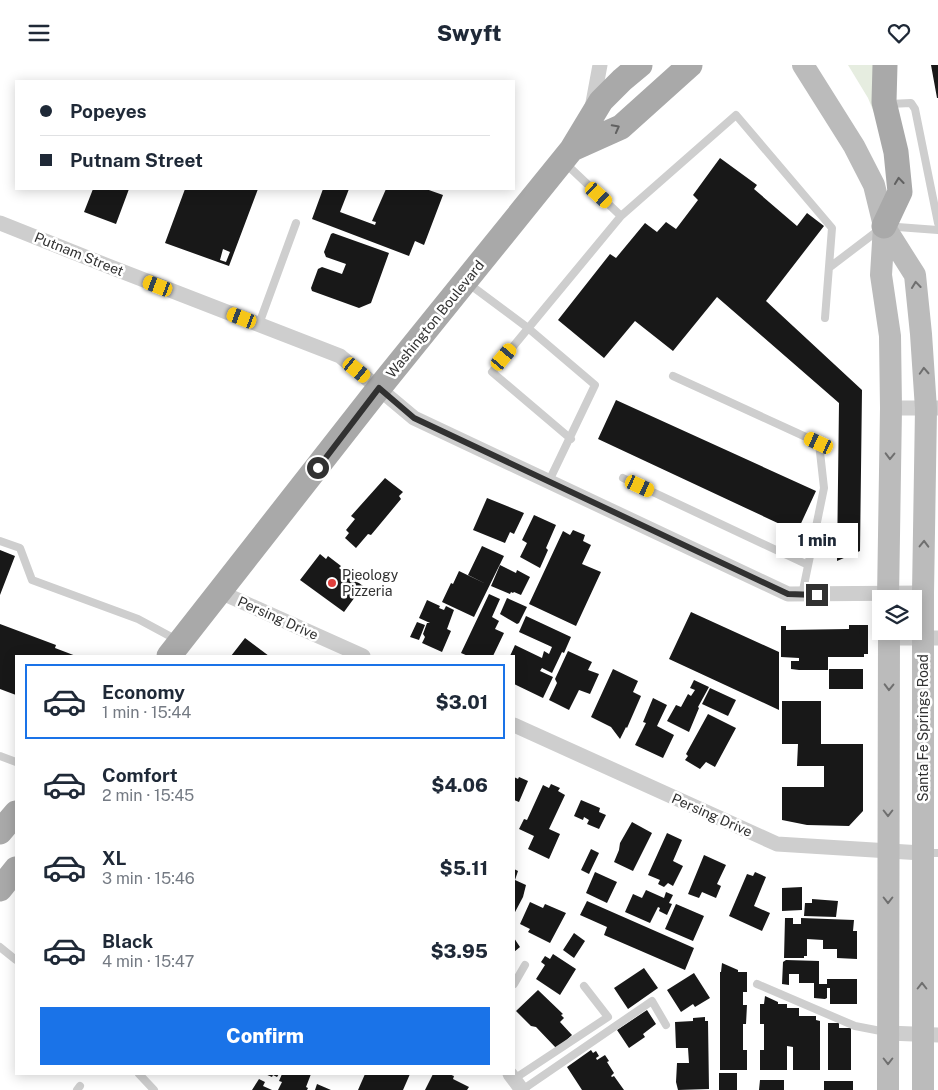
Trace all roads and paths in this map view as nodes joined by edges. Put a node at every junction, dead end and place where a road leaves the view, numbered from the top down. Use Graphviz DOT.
graph roads {
  1 [pos="600,65"];
  2 [pos="690,65"];
  3 [pos="803,65"];
  4 [pos="885,65"];
  5 [pos="631,70"];
  6 [pos="885,105"];
  7 [pos="589,121"];
  8 [pos="567,154"];
  9 [pos="621,216"];
  10 [pos="296,223"];
  11 [pos="938,223"];
  12 [pos="884,226"];
  13 [pos="1,227"];
  14 [pos="938,230"];
  15 [pos="830,267"];
  16 [pos="465,281"];
  17 [pos="825,318"];
  18 [pos="259,325"];
  19 [pos="528,328"];
  20 [pos="673,376"];
  21 [pos="379,388"];
  22 [pos="891,408"];
  23 [pos="932,409"];
  24 [pos="571,439"];
  25 [pos="623,478"];
  26 [pos="550,481"];
  27 [pos="0,541"];
  28 [pos="808,565"];
  29 [pos="887,590"];
  30 [pos="220,592"];
  31 [pos="923,593"];
  32 [pos="802,595"];
  33 [pos="872,596"];
  34 [pos="931,638"];
  35 [pos="890,640"];
  36 [pos="175,649"];
  37 [pos="361,655"];
  38 [pos="515,725"];
  39 [pos="0,756"];
  40 [pos="15,762"];
  41 [pos="15,814"];
  42 [pos="0,832"];
  43 [pos="888,851"];
  44 [pos="930,853"];
  45 [pos="15,870"];
  46 [pos="0,889"];
  47 [pos="0,947"];
  48 [pos="15,959"];
  49 [pos="524,965"];
  50 [pos="515,982"];
  51 [pos="757,984"];
  52 [pos="584,987"];
  53 [pos="666,1025"];
  54 [pos="888,1033"];
  55 [pos="930,1035"];
  56 [pos="140,1075"];
  57 [pos="517,1083"];
  58 [pos="154,1090"];
  59 [pos="888,1090"];
  60 [pos="923,1090"];
  1 -- 7 [label="street"];
  8 -- 2 [label="main road, Washington Boulevard, one-way"];
  3 -- 12 [label="main road, Santa Fe Springs Road"];
  4 -- 6 [label="main road"];
  5 -- 7 [label="main road, Washington Boulevard"];
  6 -- 11 [label="lane"];
  12 -- 6 [label="main road, one-way"];
  7 -- 8 [label="main road, Washington Boulevard"];
  8 -- 9 [label="lane"];
  8 -- 16 [label="main road, Washington Boulevard"];
  9 -- 15 [label="lane"];
  9 -- 19 [label="lane"];
  10 -- 18 [label="lane"];
  12 -- 14 [label="lane"];
  12 -- 15 [label="lane"];
  12 -- 22 [label="main road, Santa Fe Springs Road"];
  23 -- 12 [label="main road, Santa Fe Springs Road, one-way"];
  13 -- 18 [label="street, Putnam Street"];
  15 -- 17 [label="lane"];
  16 -- 19 [label="lane"];
  16 -- 21 [label="main road, Washington Boulevard"];
  18 -- 21 [label="street, Putnam Street"];
  19 -- 24 [label="lane"];
  19 -- 24 [label="lane"];
  20 -- 28 [label="lane"];
  21 -- 26 [label="street, Putnam Street"];
  21 -- 30 [label="main road, Washington Boulevard"];
  22 -- 23 [label="street"];
  22 -- 29 [label="main road, Santa Fe Springs Road, one-way"];
  31 -- 23 [label="main road, Santa Fe Springs Road, one-way"];
  24 -- 26 [label="lane"];
  25 -- 28 [label="lane"];
  26 -- 32 [label="street, Putnam Street"];
  27 -- 36 [label="lane"];
  28 -- 32 [label="lane"];
  30 -- 36 [label="main road, Washington Boulevard"];
  30 -- 37 [label="street, Persing Drive"];
  31 -- 34 [label="main road, Santa Fe Springs Road"];
  32 -- 33 [label="street, Putnam Street"];
  34 -- 44 [label="main road, Santa Fe Springs Road"];
  35 -- 43 [label="main road, one-way"];
  38 -- 43 [label="street, Persing Drive"];
  39 -- 40 [label="lane"];
  41 -- 42 [label="main road"];
  43 -- 44 [label="street, Persing Drive"];
  43 -- 54 [label="main road, one-way"];
  55 -- 44 [label="main road, Santa Fe Springs Road, one-way"];
  45 -- 46 [label="main road"];
  47 -- 48 [label="lane"];
  49 -- 50 [label="lane"];
  51 -- 54 [label="lane"];
  52 -- 57 [label="lane"];
  53 -- 57 [label="lane"];
  54 -- 55 [label="street"];
  54 -- 59 [label="main road, one-way"];
  55 -- 60 [label="main road, Santa Fe Springs Road"];
  56 -- 58 [label="lane"];
}
